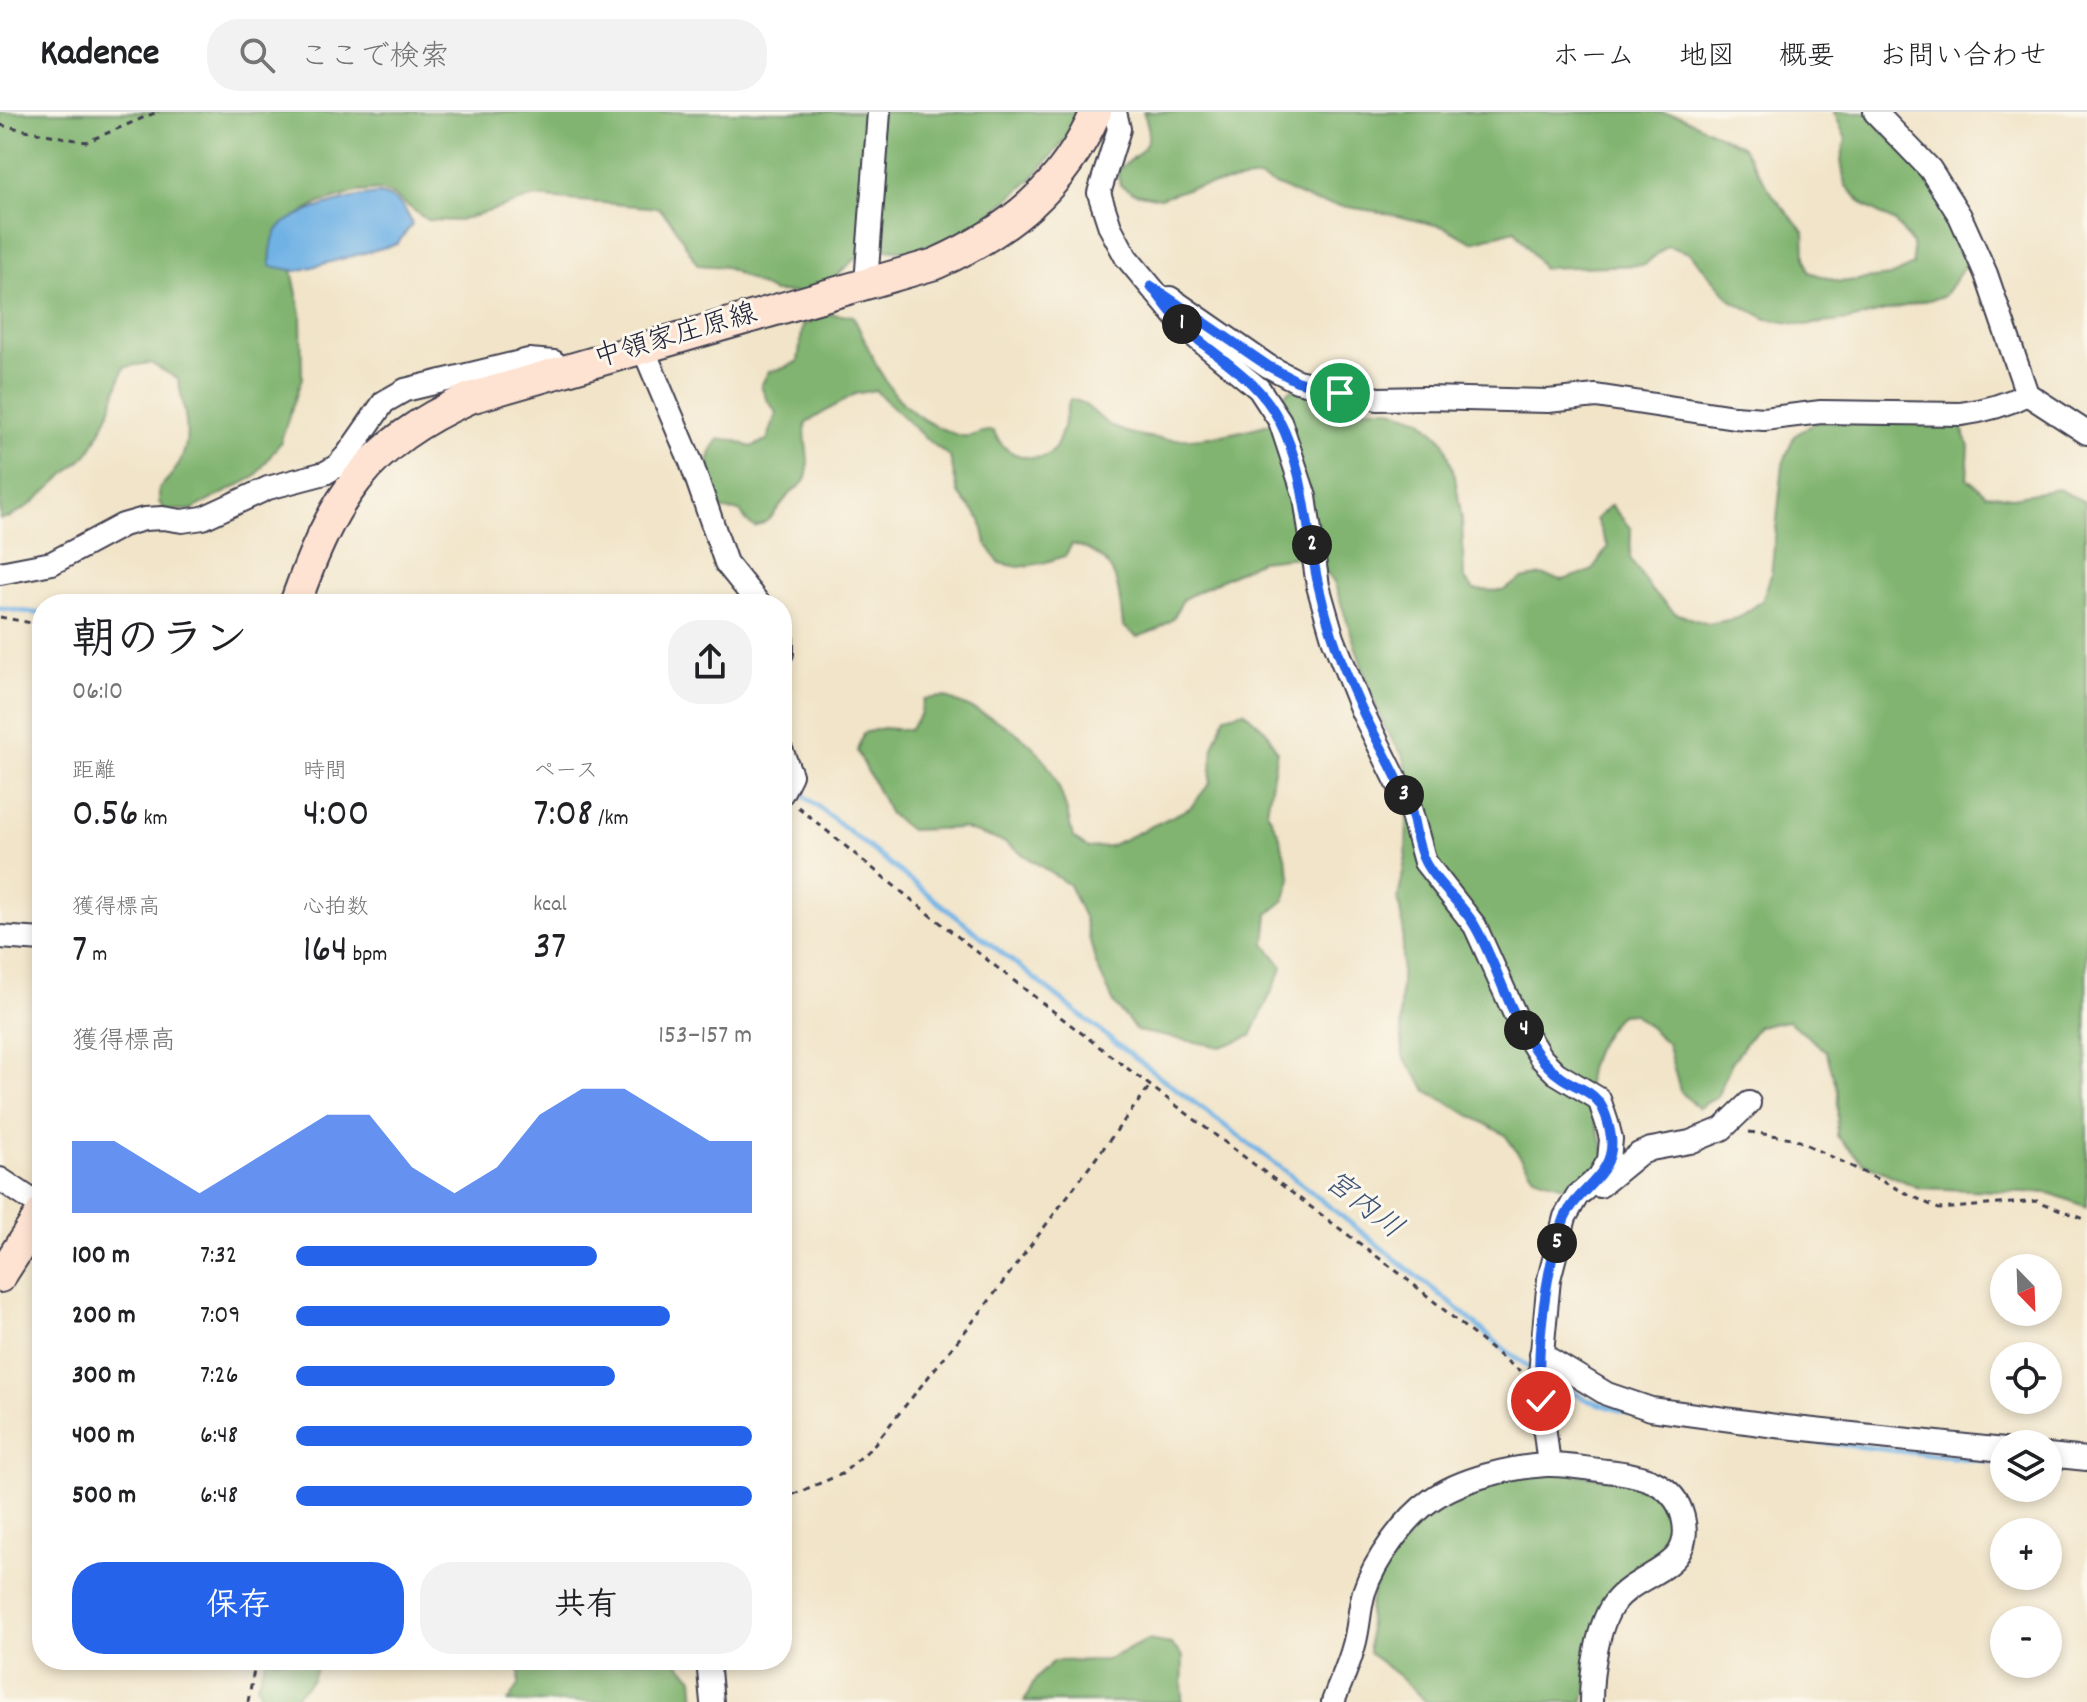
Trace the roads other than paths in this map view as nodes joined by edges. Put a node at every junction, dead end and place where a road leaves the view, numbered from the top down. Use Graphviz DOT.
graph roads {
  1 [pos="879,112"];
  2 [pos="1096,112"];
  3 [pos="1115,112"];
  4 [pos="1875,112"];
  5 [pos="866,283"];
  6 [pos="1151,286"];
  7 [pos="643,348"];
  8 [pos="562,371"];
  9 [pos="2027,394"];
  10 [pos="2087,433"];
  11 [pos="0,573"];
  12 [pos="299,594"];
  13 [pos="751,594"];
  14 [pos="0,937"];
  15 [pos="32,941"];
  16 [pos="1749,1103"];
  17 [pos="0,1179"];
  18 [pos="1587,1190"];
  19 [pos="32,1203"];
  20 [pos="32,1226"];
  21 [pos="0,1277"];
  22 [pos="1540,1369"];
  23 [pos="1990,1449"];
  24 [pos="2062,1456"];
  25 [pos="2087,1459"];
  26 [pos="1549,1465"];
  27 [pos="709,1670"];
  28 [pos="712,1702"];
  29 [pos="1333,1702"];
  30 [pos="1591,1702"];
  1 -- 5 [label="street"];
  2 -- 5 [label="main road, 中領家庄原線"];
  3 -- 6 [label="street"];
  4 -- 9 [label="street"];
  5 -- 7 [label="main road, 中領家庄原線"];
  6 -- 9 [label="street"];
  6 -- 18 [label="street"];
  7 -- 8 [label="main road, 中領家庄原線"];
  7 -- 13 [label="street"];
  8 -- 11 [label="street"];
  8 -- 12 [label="main road, 中領家庄原線"];
  9 -- 10 [label="street"];
  14 -- 15 [label="street"];
  16 -- 18 [label="street"];
  17 -- 19 [label="street"];
  18 -- 22 [label="street"];
  20 -- 21 [label="main road"];
  22 -- 23 [label="street"];
  22 -- 26 [label="street"];
  24 -- 25 [label="street"];
  26 -- 29 [label="street"];
  26 -- 30 [label="street"];
  27 -- 28 [label="street"];
}
